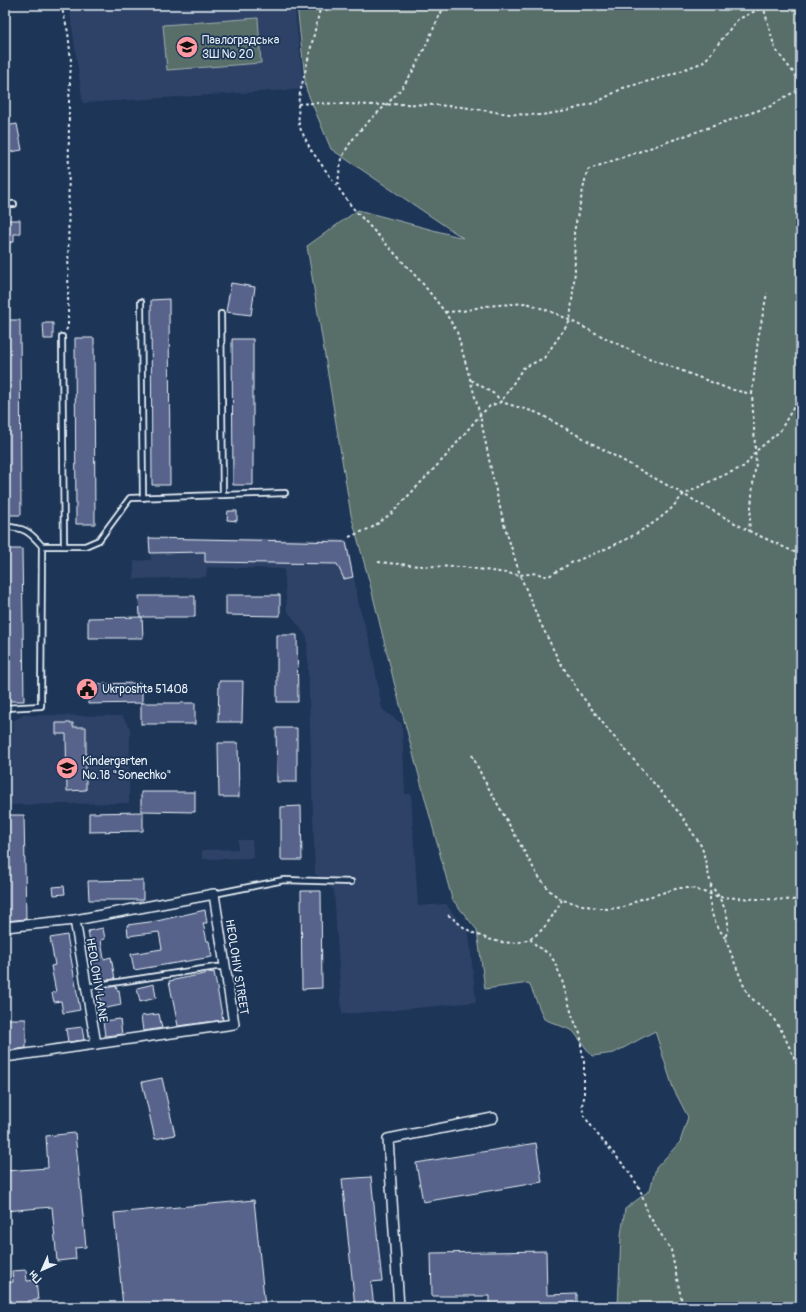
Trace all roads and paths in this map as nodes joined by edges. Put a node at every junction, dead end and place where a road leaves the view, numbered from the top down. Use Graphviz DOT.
graph roads {
  1 [pos="7,5"];
  2 [pos="61,5"];
  3 [pos="321,5"];
  4 [pos="445,5"];
  5 [pos="763,6"];
  6 [pos="5,7"];
  7 [pos="801,91"];
  8 [pos="298,104"];
  9 [pos="387,104"];
  10 [pos="338,185"];
  11 [pos="5,204"];
  12 [pos="14,204"];
  13 [pos="767,293"];
  14 [pos="141,302"];
  15 [pos="445,312"];
  16 [pos="221,314"];
  17 [pos="570,321"];
  18 [pos="62,337"];
  19 [pos="471,380"];
  20 [pos="801,390"];
  21 [pos="752,394"];
  22 [pos="501,402"];
  23 [pos="480,415"];
  24 [pos="755,452"];
  25 [pos="285,493"];
  26 [pos="223,495"];
  27 [pos="682,495"];
  28 [pos="143,498"];
  29 [pos="5,527"];
  30 [pos="749,531"];
  31 [pos="349,537"];
  32 [pos="42,546"];
  33 [pos="64,546"];
  34 [pos="801,555"];
  35 [pos="378,562"];
  36 [pos="520,575"];
  37 [pos="5,708"];
  38 [pos="472,755"];
  39 [pos="350,882"];
  40 [pos="711,885"];
  41 [pos="214,894"];
  42 [pos="710,894"];
  43 [pos="720,897"];
  44 [pos="562,900"];
  45 [pos="801,900"];
  46 [pos="448,915"];
  47 [pos="75,920"];
  48 [pos="5,927"];
  49 [pos="725,938"];
  50 [pos="530,939"];
  51 [pos="225,967"];
  52 [pos="86,987"];
  53 [pos="96,1044"];
  54 [pos="5,1057"];
  55 [pos="801,1073"];
  56 [pos="493,1118"];
  57 [pos="399,1307"];
  58 [pos="683,1307"];
  1 -- 6 [label="lane"];
  2 -- 18 [label="path"];
  3 -- 8 [label="path"];
  4 -- 9 [label="path"];
  5 -- 7 [label="path"];
  5 -- 9 [label="path"];
  7 -- 17 [label="path"];
  8 -- 9 [label="path"];
  8 -- 10 [label="path"];
  9 -- 10 [label="path"];
  10 -- 15 [label="path"];
  11 -- 12 [label="lane"];
  13 -- 21 [label="path"];
  14 -- 28 [label="lane"];
  15 -- 17 [label="path"];
  15 -- 19 [label="path"];
  16 -- 26 [label="lane"];
  17 -- 21 [label="path"];
  17 -- 22 [label="path"];
  18 -- 33 [label="lane"];
  19 -- 22 [label="path"];
  19 -- 23 [label="path"];
  20 -- 24 [label="path"];
  21 -- 24 [label="path"];
  22 -- 23 [label="path"];
  22 -- 27 [label="path"];
  23 -- 31 [label="path"];
  23 -- 36 [label="path"];
  24 -- 27 [label="path"];
  24 -- 30 [label="path"];
  25 -- 26 [label="lane"];
  26 -- 28 [label="lane"];
  27 -- 30 [label="path"];
  27 -- 36 [label="path"];
  28 -- 33 [label="lane"];
  29 -- 32 [label="lane"];
  30 -- 34 [label="path"];
  32 -- 33 [label="lane"];
  32 -- 37 [label="lane"];
  35 -- 36 [label="path"];
  36 -- 40 [label="path"];
  38 -- 44 [label="path"];
  39 -- 41 [label="lane"];
  40 -- 42 [label="path"];
  40 -- 43 [label="path"];
  41 -- 47 [label="street"];
  41 -- 51 [label="street, HEOLOHIV STREET"];
  42 -- 43 [label="path"];
  42 -- 44 [label="path"];
  42 -- 49 [label="path"];
  43 -- 45 [label="path"];
  43 -- 49 [label="path"];
  44 -- 50 [label="path"];
  46 -- 50 [label="path"];
  47 -- 48 [label="street"];
  47 -- 52 [label="street, HEOLOHIV LANE"];
  49 -- 55 [label="path"];
  50 -- 58 [label="path"];
  51 -- 52 [label="lane"];
  51 -- 53 [label="street, HEOLOHIV STREET"];
  52 -- 53 [label="street, HEOLOHIV LANE"];
  53 -- 54 [label="street, HEOLOHIV STREET"];
  56 -- 57 [label="street"];
}
